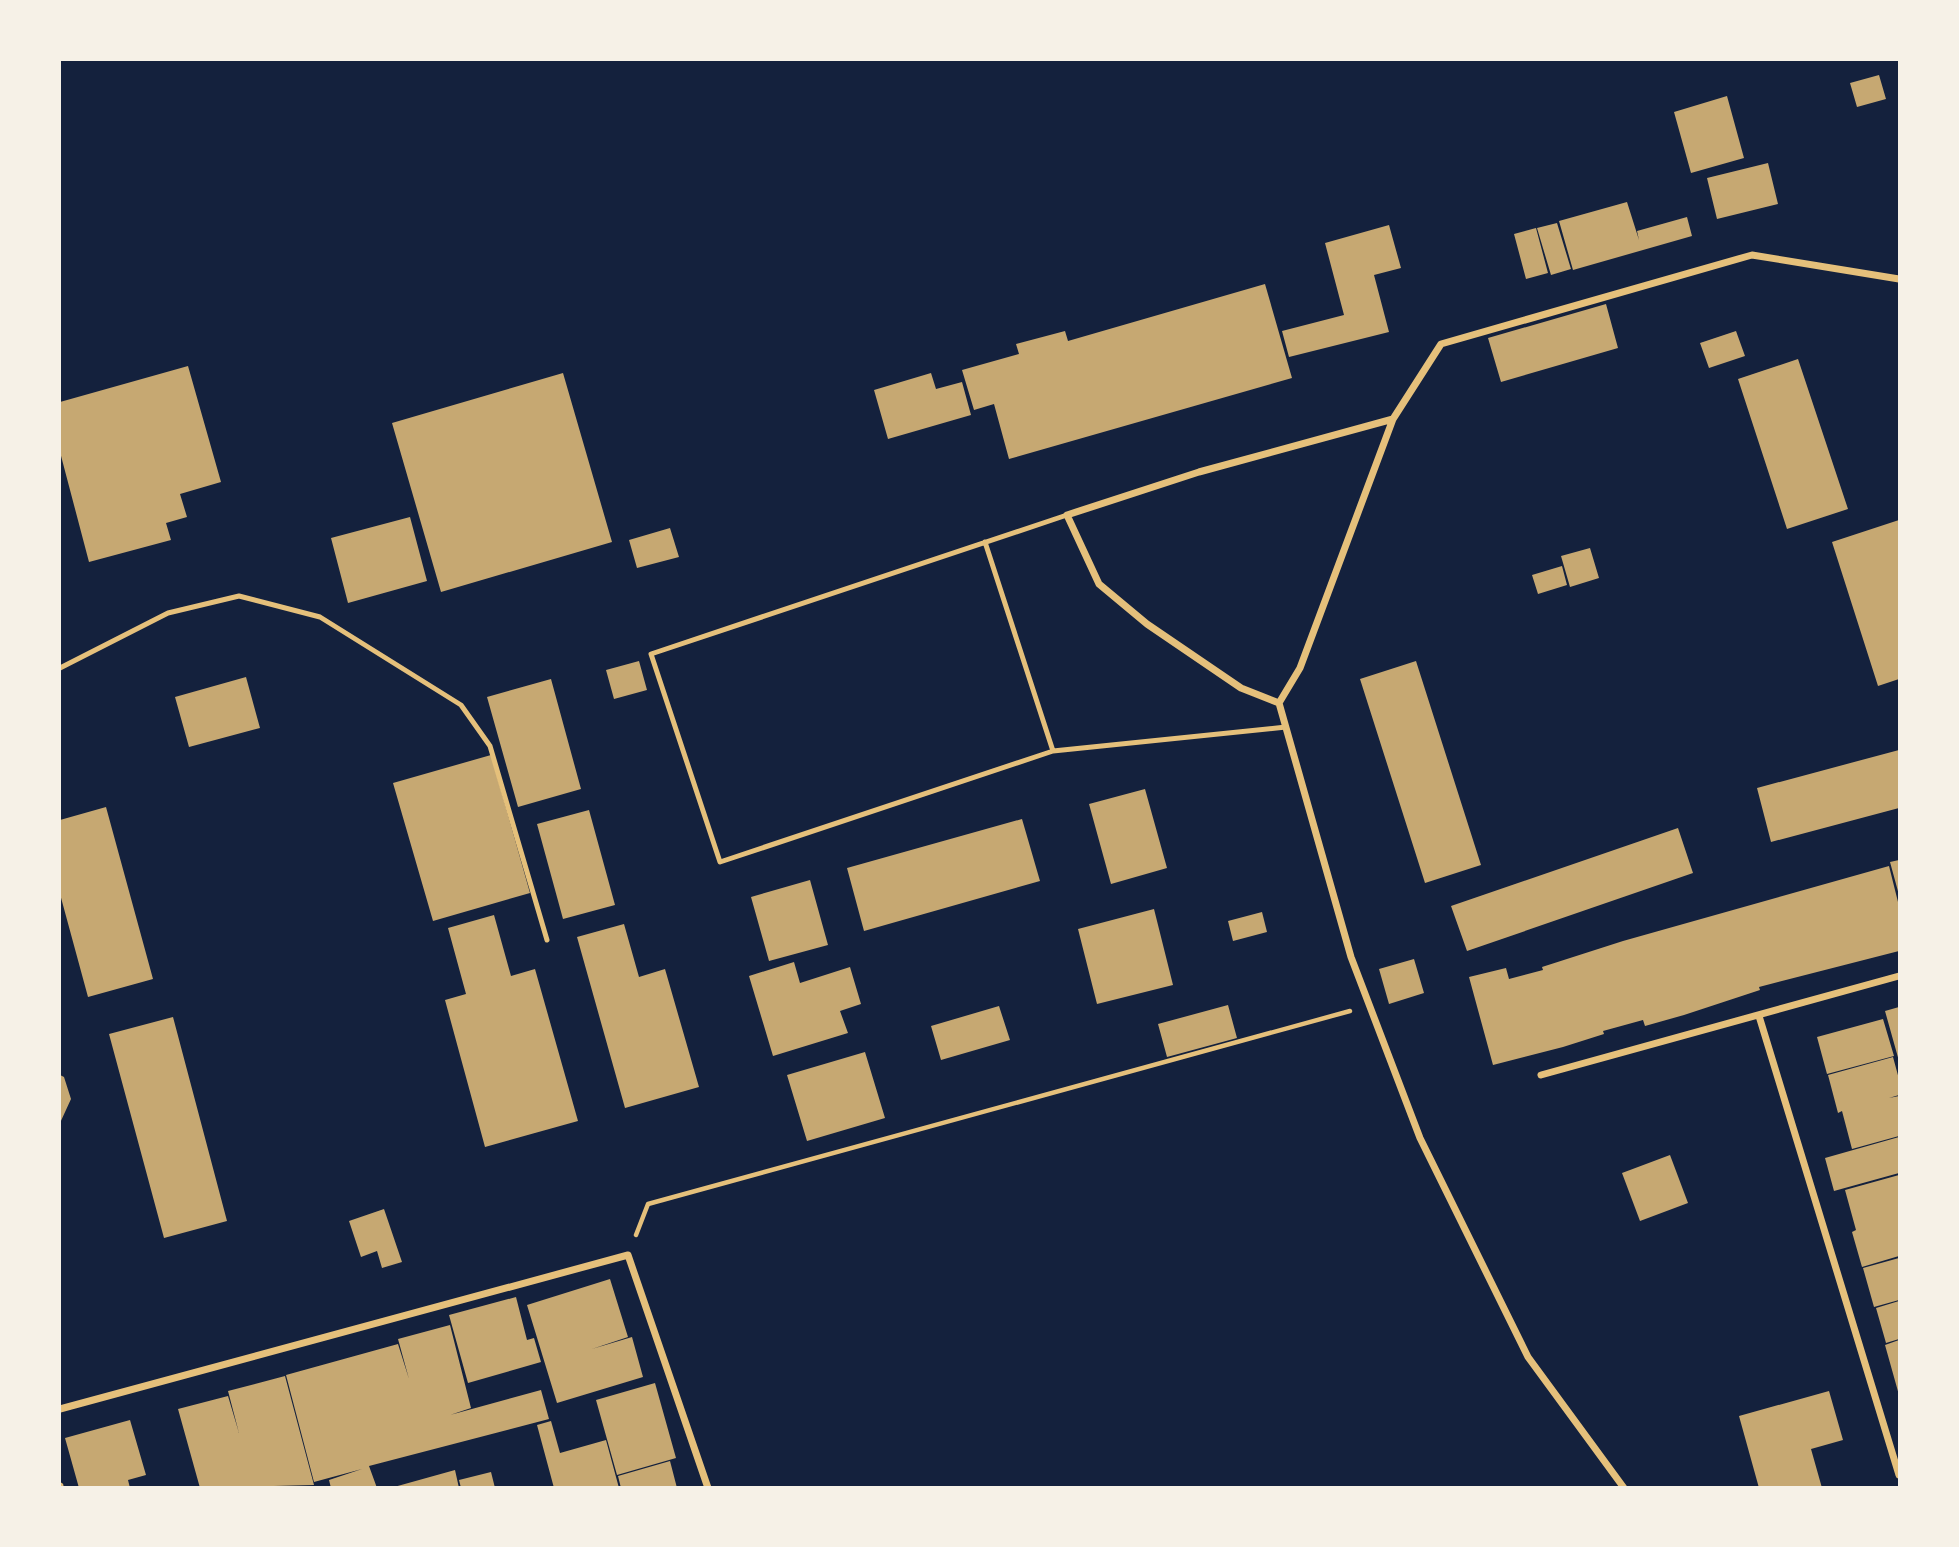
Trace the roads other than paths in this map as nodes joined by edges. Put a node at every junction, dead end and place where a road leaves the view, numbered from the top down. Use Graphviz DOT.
graph roads {
  1 [pos="1899,279"];
  2 [pos="1393,419"];
  3 [pos="1067,515"];
  4 [pos="985,542"];
  5 [pos="60,668"];
  6 [pos="1279,704"];
  7 [pos="1286,727"];
  8 [pos="1053,751"];
  9 [pos="547,940"];
  10 [pos="1899,976"];
  11 [pos="1759,1016"];
  12 [pos="1541,1075"];
  13 [pos="60,1409"];
  14 [pos="1899,1475"];
  15 [pos="708,1488"];
  16 [pos="1625,1488"];
  1 -- 2 [label="street"];
  2 -- 3 [label="street"];
  2 -- 6 [label="street"];
  3 -- 4 [label="lane"];
  3 -- 6 [label="street"];
  4 -- 8 [label="lane"];
  4 -- 8 [label="lane"];
  5 -- 9 [label="lane"];
  6 -- 7 [label="street"];
  7 -- 8 [label="lane"];
  7 -- 16 [label="street"];
  10 -- 11 [label="street"];
  11 -- 12 [label="street"];
  11 -- 14 [label="street"];
  13 -- 15 [label="street"];
}
